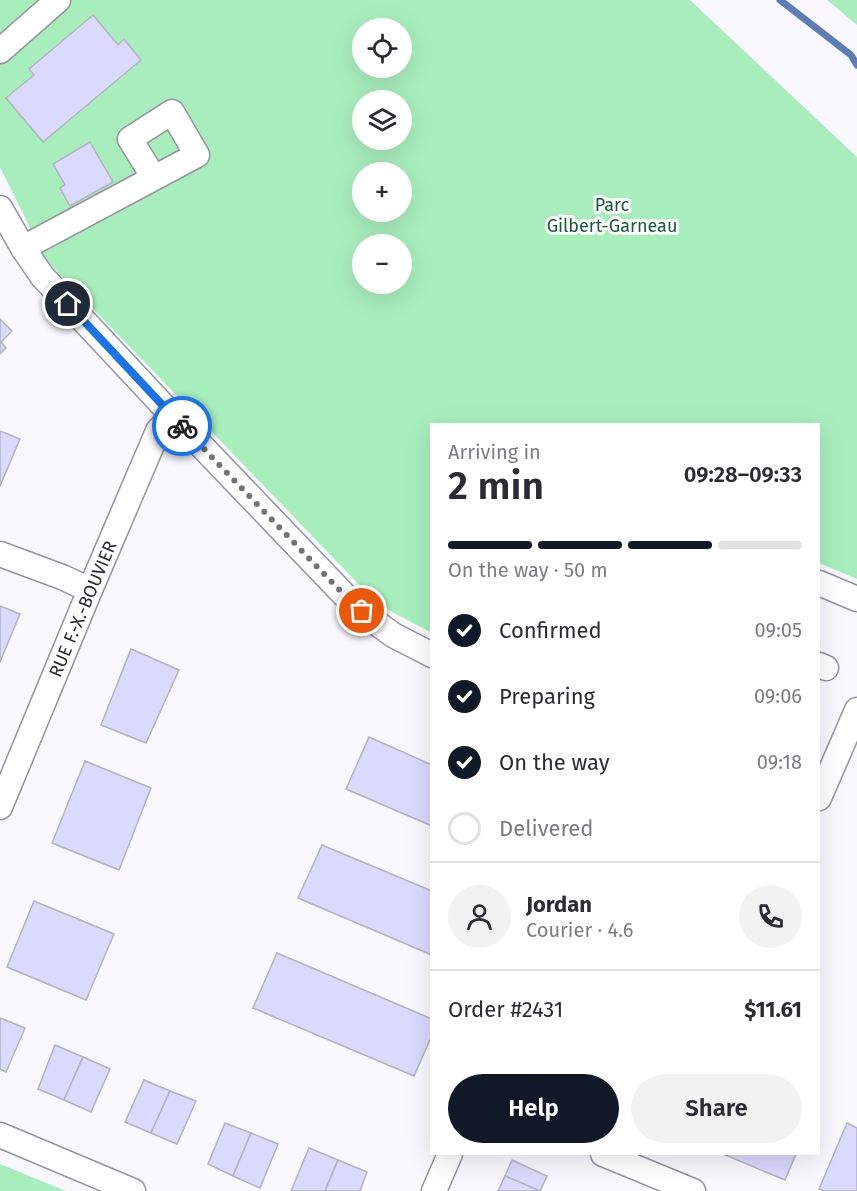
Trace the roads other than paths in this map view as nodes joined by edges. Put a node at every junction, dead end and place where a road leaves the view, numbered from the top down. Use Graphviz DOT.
graph roads {
  1 [pos="58,0"];
  2 [pos="0,51"];
  3 [pos="154,178"];
  4 [pos="0,208"];
  5 [pos="23,248"];
  6 [pos="172,415"];
  7 [pos="0,554"];
  8 [pos="820,583"];
  9 [pos="90,590"];
  10 [pos="857,599"];
  11 [pos="430,654"];
  12 [pos="857,710"];
  13 [pos="820,796"];
  14 [pos="0,807"];
  15 [pos="0,1135"];
  16 [pos="450,1155"];
  17 [pos="605,1155"];
  18 [pos="134,1191"];
  19 [pos="434,1191"];
  20 [pos="693,1191"];
  1 -- 2 [label="street"];
  3 -- 5 [label="street"];
  4 -- 5 [label="street"];
  5 -- 6 [label="street"];
  6 -- 9 [label="street, RUE F.-X.-BOUVIER"];
  6 -- 11 [label="street"];
  7 -- 9 [label="street"];
  8 -- 10 [label="street"];
  9 -- 14 [label="street, RUE F.-X.-BOUVIER"];
  12 -- 13 [label="street"];
  15 -- 18 [label="street"];
  16 -- 19 [label="street"];
  17 -- 20 [label="street"];
}
